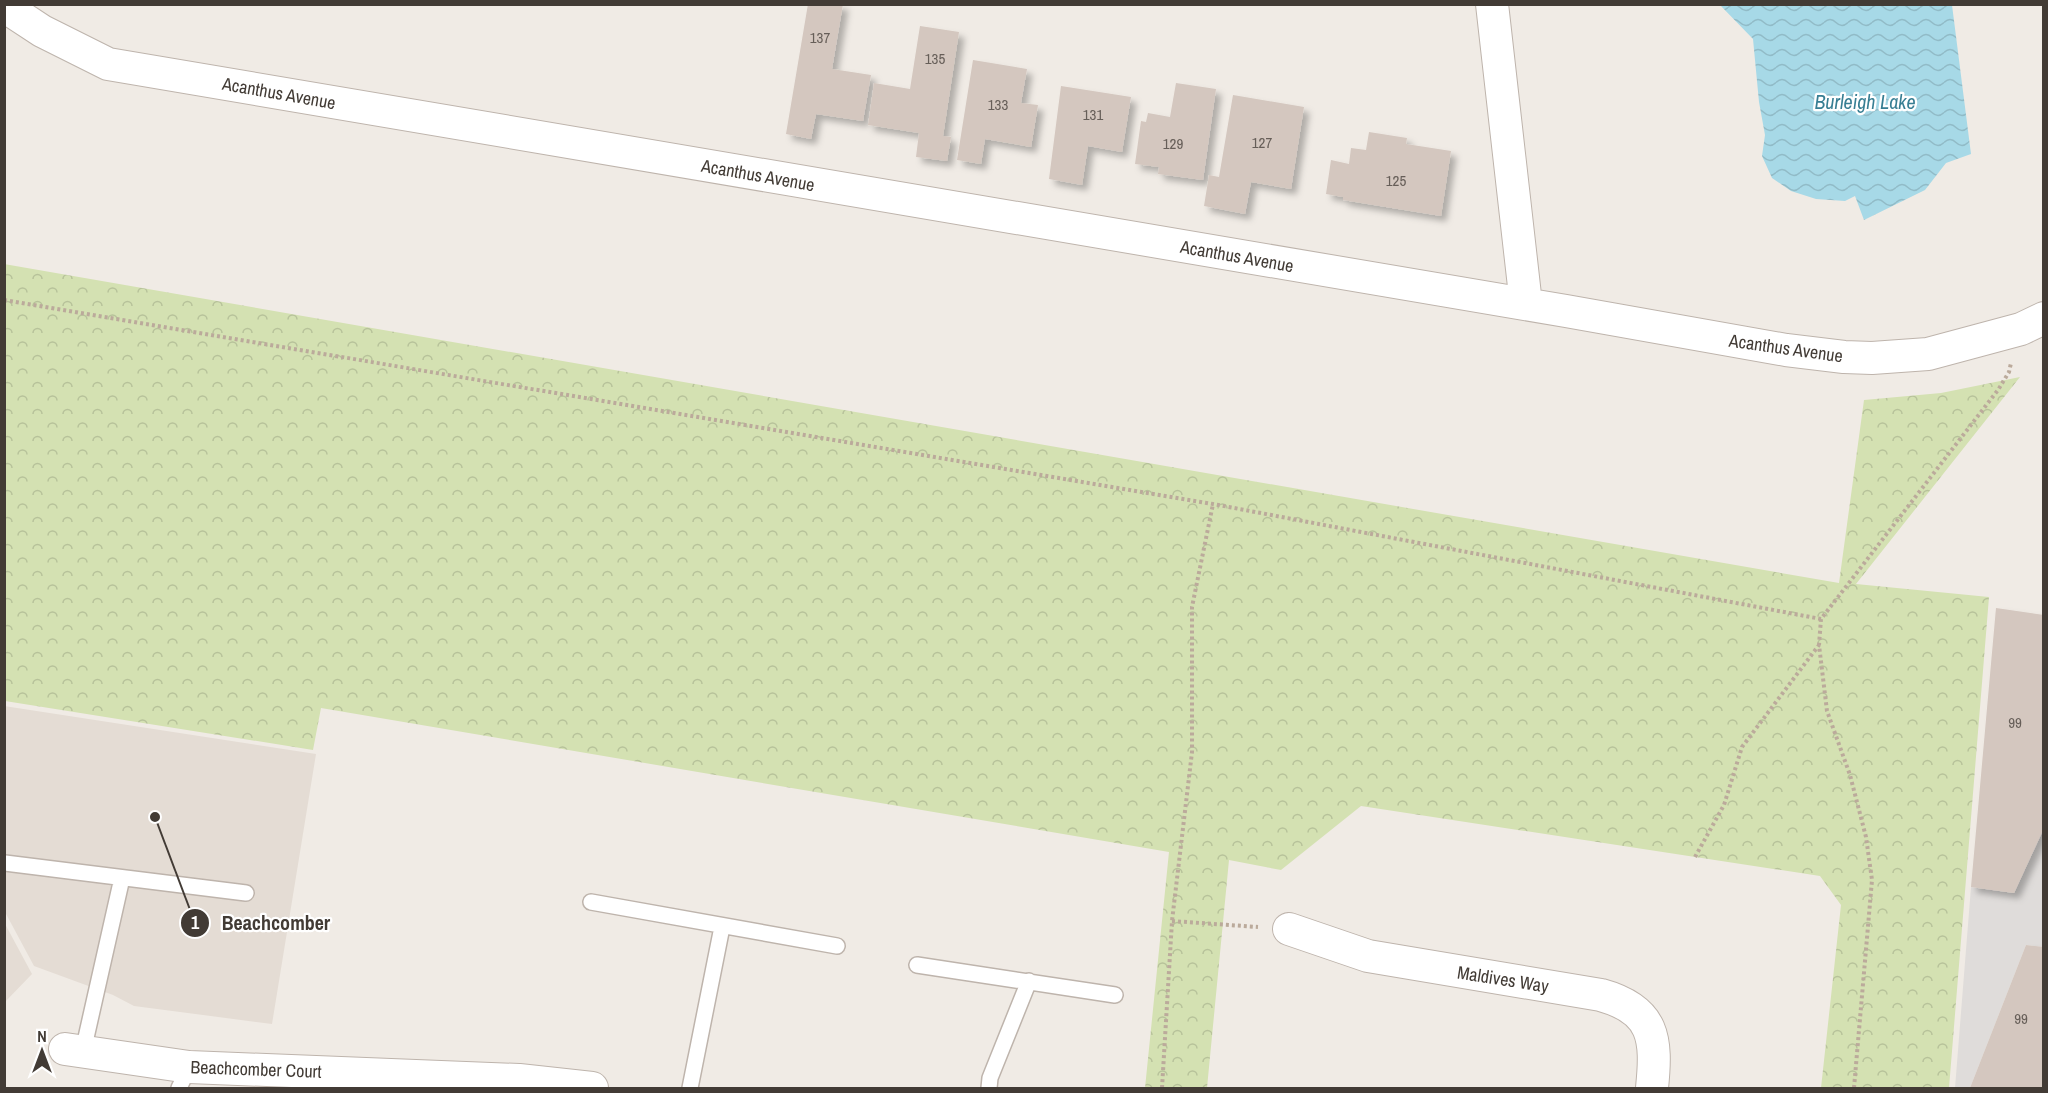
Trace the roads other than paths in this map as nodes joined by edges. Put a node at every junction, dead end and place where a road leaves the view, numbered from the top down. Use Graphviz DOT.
graph roads {
  1 [pos="1492,4"];
  2 [pos="4,6"];
  3 [pos="1526,304"];
  4 [pos="2043,318"];
  5 [pos="5,863"];
  6 [pos="122,878"];
  7 [pos="246,893"];
  8 [pos="591,902"];
  9 [pos="722,927"];
  10 [pos="1289,929"];
  11 [pos="837,946"];
  12 [pos="917,965"];
  13 [pos="1029,981"];
  14 [pos="1115,995"];
  15 [pos="74,1050"];
  16 [pos="184,1078"];
  17 [pos="592,1089"];
  18 [pos="690,1089"];
  19 [pos="988,1089"];
  20 [pos="1652,1089"];
  1 -- 3 [label="street"];
  2 -- 3 [label="street, Acanthus Avenue"];
  3 -- 4 [label="street, Acanthus Avenue"];
  5 -- 6 [label="lane"];
  6 -- 7 [label="lane"];
  6 -- 15 [label="lane"];
  8 -- 9 [label="lane"];
  9 -- 11 [label="lane"];
  9 -- 18 [label="lane"];
  10 -- 20 [label="street, Maldives Way"];
  12 -- 13 [label="lane"];
  13 -- 14 [label="lane"];
  13 -- 19 [label="lane"];
  15 -- 16 [label="street, Beachcomber Court"];
  16 -- 17 [label="street, Beachcomber Court"];
}
